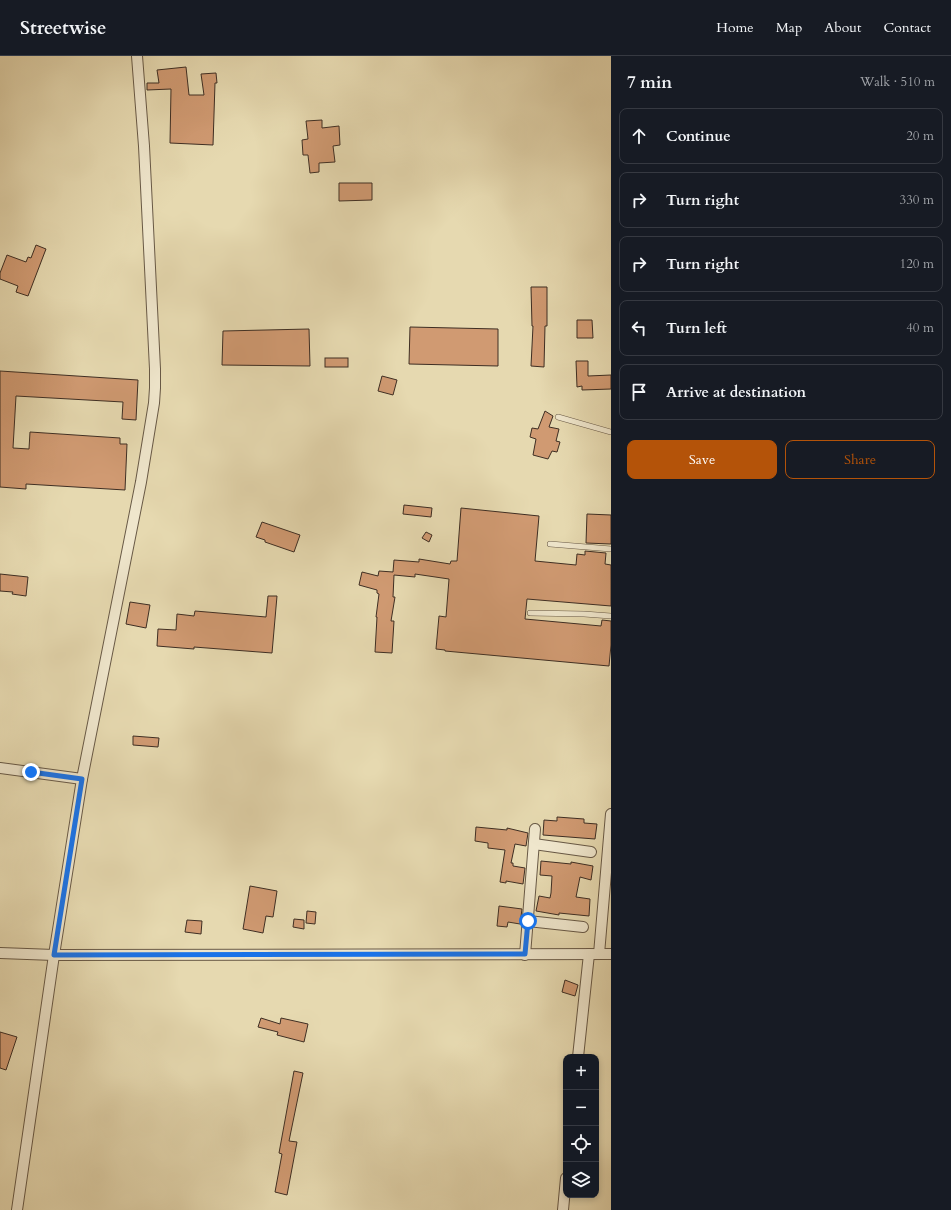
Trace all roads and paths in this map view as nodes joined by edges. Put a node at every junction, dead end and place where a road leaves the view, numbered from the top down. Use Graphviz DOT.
graph roads {
  1 [pos="137,56"];
  2 [pos="558,417"];
  3 [pos="611,432"];
  4 [pos="550,544"];
  5 [pos="611,549"];
  6 [pos="530,613"];
  7 [pos="611,616"];
  8 [pos="0,768"];
  9 [pos="82,779"];
  10 [pos="611,814"];
  11 [pos="535,829"];
  12 [pos="534,844"];
  13 [pos="591,852"];
  14 [pos="528,921"];
  15 [pos="583,927"];
  16 [pos="0,954"];
  17 [pos="525,954"];
  18 [pos="589,954"];
  19 [pos="599,954"];
  20 [pos="611,954"];
  21 [pos="54,955"];
  22 [pos="578,1054"];
  23 [pos="564,1198"];
  24 [pos="17,1210"];
  25 [pos="563,1210"];
  1 -- 9 [label="street"];
  2 -- 3 [label="lane"];
  4 -- 5 [label="lane"];
  6 -- 7 [label="lane"];
  8 -- 9 [label="street"];
  9 -- 21 [label="street"];
  10 -- 19 [label="street"];
  11 -- 12 [label="street"];
  12 -- 13 [label="street"];
  12 -- 14 [label="street"];
  14 -- 15 [label="street"];
  14 -- 17 [label="street"];
  16 -- 21 [label="street"];
  17 -- 18 [label="street"];
  17 -- 21 [label="street"];
  18 -- 19 [label="street"];
  18 -- 22 [label="street"];
  19 -- 20 [label="street"];
  21 -- 24 [label="street"];
  23 -- 25 [label="street"];
}
